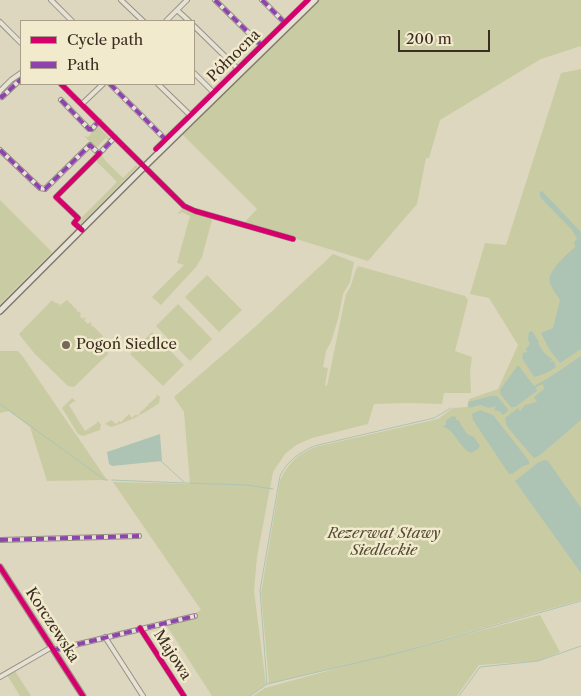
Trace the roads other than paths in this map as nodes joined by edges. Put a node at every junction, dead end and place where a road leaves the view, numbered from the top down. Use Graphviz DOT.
graph roads {
  1 [pos="51,0"];
  2 [pos="121,0"];
  3 [pos="187,0"];
  4 [pos="215,0"];
  5 [pos="262,0"];
  6 [pos="308,0"];
  7 [pos="315,0"];
  8 [pos="177,10"];
  9 [pos="71,20"];
  10 [pos="141,20"];
  11 [pos="167,20"];
  12 [pos="188,20"];
  13 [pos="0,22"];
  14 [pos="285,23"];
  15 [pos="195,27"];
  16 [pos="20,42"];
  17 [pos="262,46"];
  18 [pos="238,70"];
  19 [pos="20,74"];
  20 [pos="195,74"];
  21 [pos="20,80"];
  22 [pos="62,85"];
  23 [pos="102,85"];
  24 [pos="111,85"];
  25 [pos="159,85"];
  26 [pos="0,93"];
  27 [pos="216,95"];
  28 [pos="61,100"];
  29 [pos="82,104"];
  30 [pos="191,116"];
  31 [pos="99,121"];
  32 [pos="115,137"];
  33 [pos="166,140"];
  34 [pos="156,149"];
  35 [pos="0,150"];
  36 [pos="99,154"];
  37 [pos="145,166"];
  38 [pos="82,230"];
  39 [pos="293,239"];
  40 [pos="0,311"];
  41 [pos="139,536"];
  42 [pos="0,540"];
  43 [pos="0,567"];
  44 [pos="195,616"];
  45 [pos="140,628"];
  46 [pos="105,637"];
  47 [pos="53,649"];
  48 [pos="0,678"];
  49 [pos="83,696"];
  50 [pos="143,696"];
  51 [pos="184,696"];
  1 -- 9 [label="street"];
  2 -- 10 [label="street"];
  3 -- 8 [label="street"];
  4 -- 17 [label="street"];
  5 -- 14 [label="street"];
  6 -- 14 [label="street, Północna"];
  7 -- 27 [label="main road, Północna"];
  8 -- 11 [label="street"];
  8 -- 12 [label="street"];
  13 -- 16 [label="street"];
  14 -- 17 [label="street, Północna"];
  15 -- 18 [label="street"];
  17 -- 18 [label="street, Północna"];
  18 -- 27 [label="street, Północna"];
  19 -- 26 [label="street"];
  20 -- 27 [label="street"];
  21 -- 26 [label="street"];
  22 -- 29 [label="street"];
  23 -- 29 [label="street"];
  24 -- 33 [label="street"];
  25 -- 30 [label="street"];
  27 -- 30 [label="street, Północna"];
  27 -- 37 [label="main road, Północna"];
  28 -- 31 [label="street"];
  29 -- 31 [label="street"];
  30 -- 33 [label="street, Północna"];
  31 -- 32 [label="street"];
  32 -- 36 [label="street"];
  32 -- 37 [label="street"];
  33 -- 34 [label="street, Północna"];
  35 -- 36 [label="street"];
  36 -- 38 [label="street"];
  37 -- 38 [label="main road, Północna"];
  37 -- 39 [label="street"];
  38 -- 40 [label="main road, Północna"];
  41 -- 42 [label="street"];
  43 -- 47 [label="street, Korczewska"];
  44 -- 45 [label="street"];
  45 -- 46 [label="street"];
  45 -- 51 [label="street, Majowa"];
  46 -- 47 [label="street"];
  46 -- 50 [label="street"];
  47 -- 48 [label="street"];
  47 -- 49 [label="street, Korczewska"];
}
